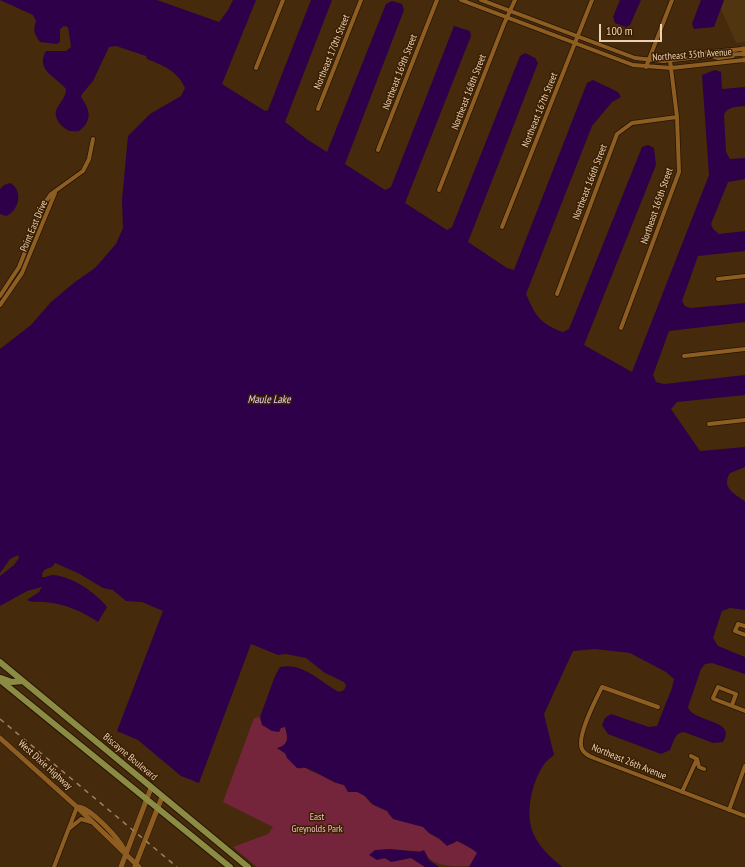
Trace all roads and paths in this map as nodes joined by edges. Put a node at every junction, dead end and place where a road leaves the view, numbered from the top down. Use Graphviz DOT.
graph roads {
  1 [pos="283,0"];
  2 [pos="361,0"];
  3 [pos="437,0"];
  4 [pos="461,0"];
  5 [pos="481,0"];
  6 [pos="515,0"];
  7 [pos="592,0"];
  8 [pos="672,0"];
  9 [pos="511,12"];
  10 [pos="507,18"];
  11 [pos="577,37"];
  12 [pos="574,44"];
  13 [pos="744,54"];
  14 [pos="689,58"];
  15 [pos="648,60"];
  16 [pos="670,60"];
  17 [pos="646,67"];
  18 [pos="256,68"];
  19 [pos="671,68"];
  20 [pos="318,110"];
  21 [pos="677,117"];
  22 [pos="93,139"];
  23 [pos="378,150"];
  24 [pos="439,190"];
  25 [pos="55,193"];
  26 [pos="502,226"];
  27 [pos="745,276"];
  28 [pos="718,279"];
  29 [pos="556,294"];
  30 [pos="0,296"];
  31 [pos="0,306"];
  32 [pos="621,328"];
  33 [pos="745,349"];
  34 [pos="684,356"];
  35 [pos="745,420"];
  36 [pos="708,424"];
  37 [pos="745,626"];
  38 [pos="745,635"];
  39 [pos="0,662"];
  40 [pos="0,679"];
  41 [pos="23,681"];
  42 [pos="732,706"];
  43 [pos="658,707"];
  44 [pos="745,711"];
  45 [pos="0,738"];
  46 [pos="691,756"];
  47 [pos="696,759"];
  48 [pos="745,766"];
  49 [pos="704,769"];
  50 [pos="151,788"];
  51 [pos="682,792"];
  52 [pos="162,797"];
  53 [pos="147,799"];
  54 [pos="77,806"];
  55 [pos="158,808"];
  56 [pos="728,810"];
  57 [pos="745,816"];
  58 [pos="94,823"];
  59 [pos="68,830"];
  60 [pos="126,854"];
  61 [pos="136,866"];
  62 [pos="54,867"];
  63 [pos="121,867"];
  64 [pos="230,867"];
  65 [pos="248,867"];
  1 -- 18 [label="street"];
  2 -- 20 [label="street, Northeast 170th Street"];
  3 -- 23 [label="street, Northeast 169th Street"];
  4 -- 10 [label="street, Northeast 35th Avenue"];
  5 -- 9 [label="street, Northeast 35th Avenue"];
  6 -- 9 [label="street, Northeast 168th Street"];
  7 -- 11 [label="street, Northeast 167th Street"];
  8 -- 15 [label="street"];
  9 -- 10 [label="street, Northeast 168th Street"];
  9 -- 11 [label="street, Northeast 35th Avenue"];
  10 -- 12 [label="street, Northeast 35th Avenue"];
  10 -- 24 [label="street, Northeast 168th Street"];
  11 -- 12 [label="street, Northeast 167th Street"];
  11 -- 15 [label="street, Northeast 35th Avenue"];
  12 -- 17 [label="street, Northeast 35th Avenue"];
  12 -- 26 [label="street, Northeast 167th Street"];
  13 -- 14 [label="street, Northeast 35th Avenue"];
  13 -- 14 [label="street, Northeast 35th Avenue"];
  13 -- 19 [label="street, Northeast 35th Avenue"];
  14 -- 16 [label="street, Northeast 35th Avenue"];
  15 -- 16 [label="street, Northeast 35th Avenue"];
  15 -- 17 [label="street"];
  16 -- 19 [label="street, Northeast 165th Street"];
  17 -- 19 [label="street, Northeast 35th Avenue"];
  19 -- 21 [label="street, Northeast 165th Street"];
  21 -- 29 [label="street, Northeast 166th Street"];
  21 -- 32 [label="street, Northeast 165th Street"];
  22 -- 25 [label="street"];
  25 -- 30 [label="street, Point East Drive"];
  25 -- 31 [label="street, Point East Drive"];
  27 -- 28 [label="street"];
  33 -- 34 [label="street"];
  35 -- 36 [label="street"];
  37 -- 38 [label="street"];
  39 -- 41 [label="main road, Biscayne Boulevard"];
  40 -- 41 [label="main road"];
  40 -- 53 [label="main road"];
  41 -- 50 [label="main road, Biscayne Boulevard"];
  42 -- 42 [label="street"];
  42 -- 44 [label="street"];
  43 -- 51 [label="street, Northeast 26th Avenue"];
  45 -- 54 [label="street, West Dixie Highway"];
  46 -- 47 [label="street"];
  47 -- 49 [label="street"];
  47 -- 51 [label="street"];
  48 -- 56 [label="street"];
  50 -- 52 [label="main road, Biscayne Boulevard"];
  50 -- 53 [label="street"];
  51 -- 56 [label="street, Northeast 26th Avenue"];
  52 -- 55 [label="street"];
  52 -- 65 [label="main road, Biscayne Boulevard"];
  53 -- 55 [label="main road"];
  53 -- 60 [label="street"];
  54 -- 58 [label="street, West Dixie Highway"];
  54 -- 59 [label="street"];
  54 -- 60 [label="street, West Dixie Highway"];
  55 -- 61 [label="street"];
  55 -- 64 [label="main road"];
  56 -- 57 [label="street, Northeast 26th Avenue"];
  58 -- 59 [label="street"];
  58 -- 60 [label="street, West Dixie Highway"];
  59 -- 62 [label="street"];
  60 -- 61 [label="street, West Dixie Highway"];
  60 -- 63 [label="street"];
}
